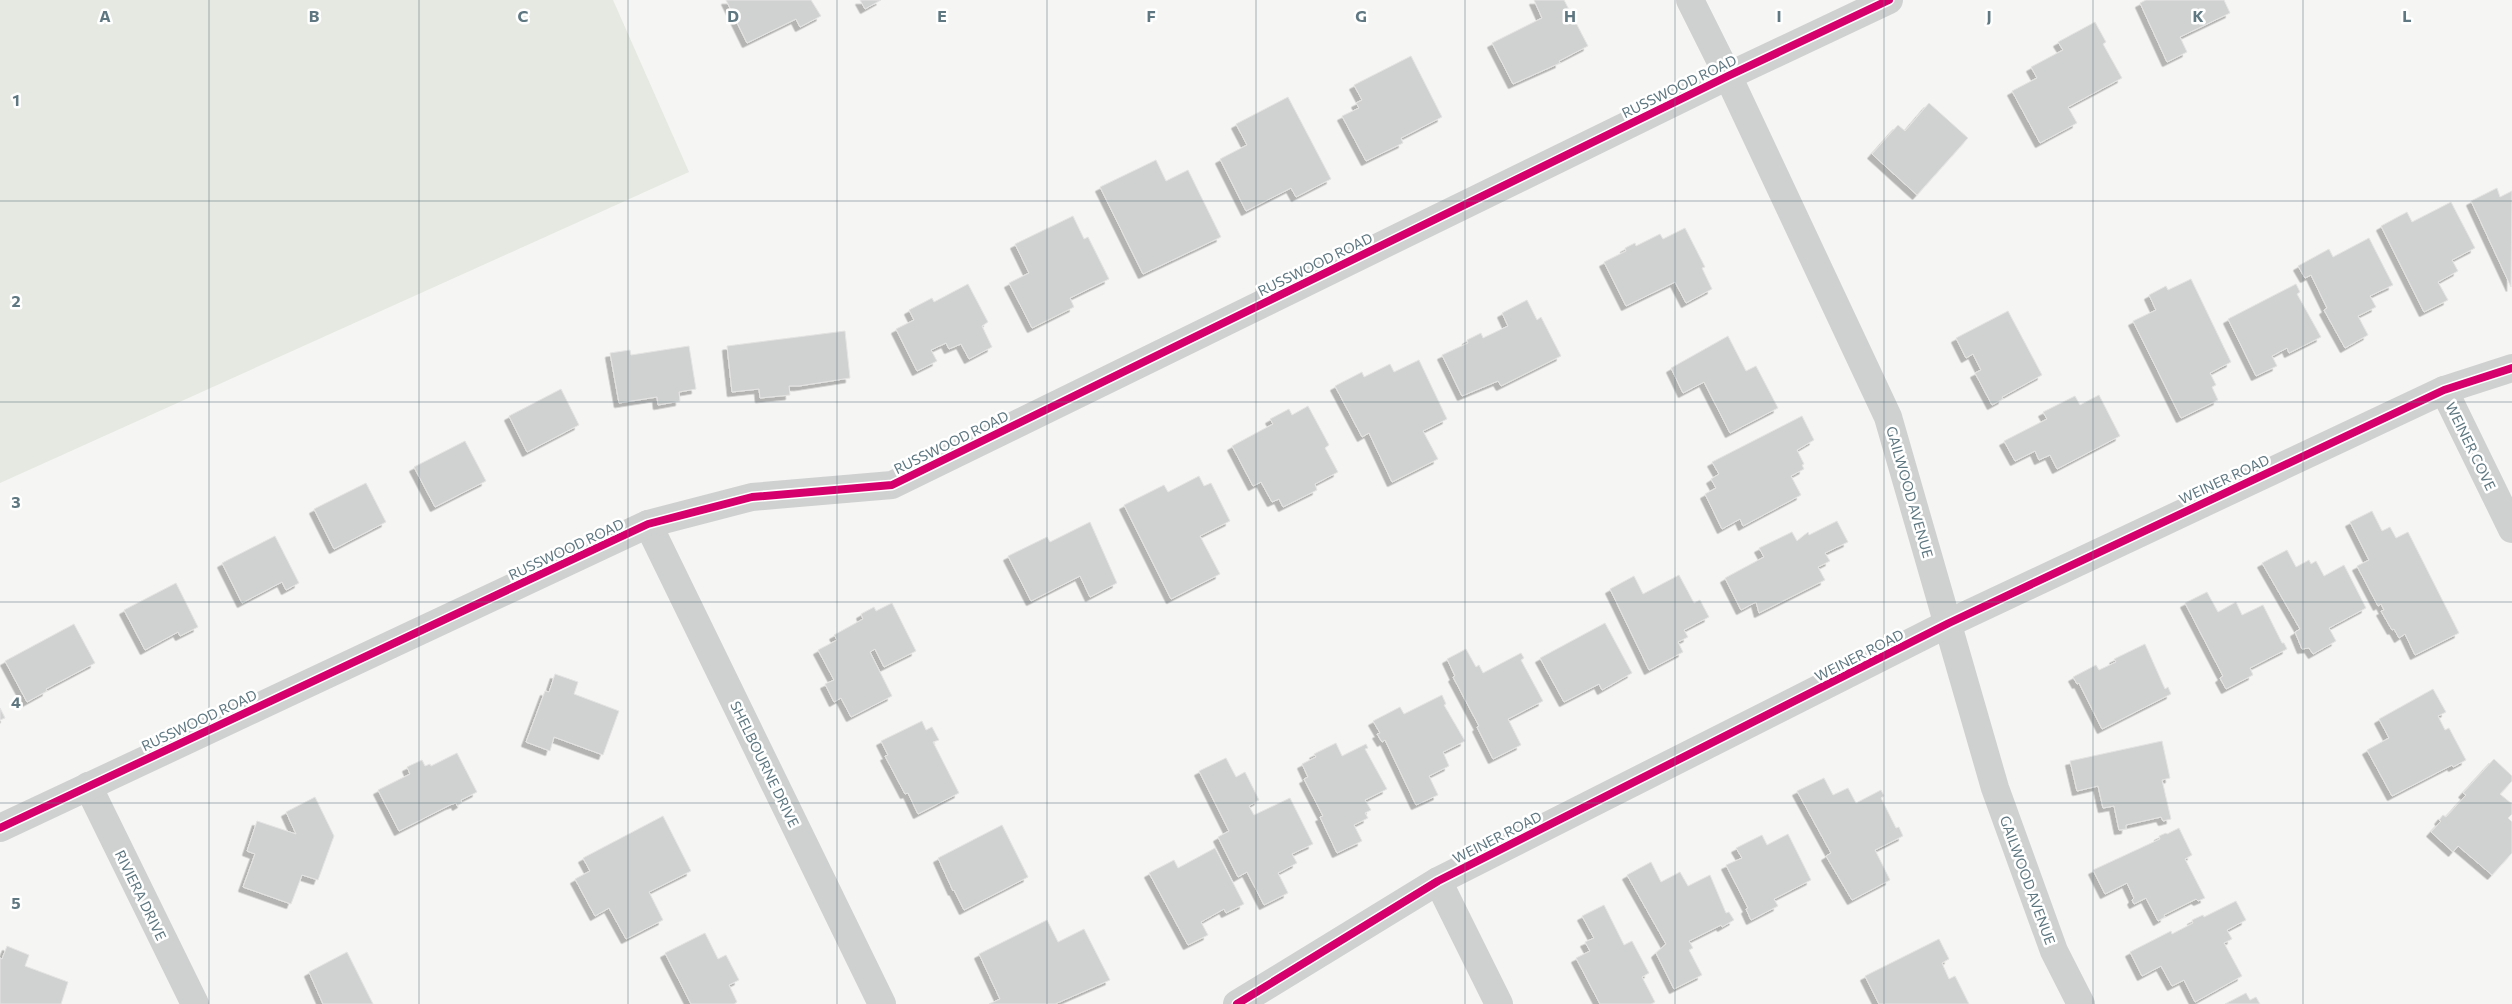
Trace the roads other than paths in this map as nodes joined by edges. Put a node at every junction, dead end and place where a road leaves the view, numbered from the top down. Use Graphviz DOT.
graph roads {
  1 [pos="1690,0"];
  2 [pos="1889,0"];
  3 [pos="1728,76"];
  4 [pos="2512,368"];
  5 [pos="2444,390"];
  6 [pos="648,524"];
  7 [pos="2512,529"];
  8 [pos="1949,623"];
  9 [pos="88,786"];
  10 [pos="0,828"];
  11 [pos="1438,881"];
  12 [pos="194,1004"];
  13 [pos="882,1004"];
  14 [pos="1237,1004"];
  15 [pos="1499,1004"];
  16 [pos="2080,1004"];
  1 -- 3 [label="street, GAILWOOD AVENUE"];
  2 -- 3 [label="street, RUSSWOOD ROAD"];
  3 -- 6 [label="street, RUSSWOOD ROAD"];
  3 -- 8 [label="street, GAILWOOD AVENUE"];
  4 -- 5 [label="street, WEINER ROAD"];
  5 -- 7 [label="street, WEINER COVE"];
  5 -- 8 [label="street, WEINER ROAD"];
  6 -- 9 [label="street, RUSSWOOD ROAD"];
  6 -- 13 [label="street, SHELBOURNE DRIVE"];
  8 -- 11 [label="street, WEINER ROAD"];
  8 -- 16 [label="street, GAILWOOD AVENUE"];
  9 -- 10 [label="street, RUSSWOOD ROAD"];
  9 -- 12 [label="street, RIVIERA DRIVE"];
  11 -- 14 [label="street, WEINER ROAD"];
  11 -- 15 [label="street"];
}
